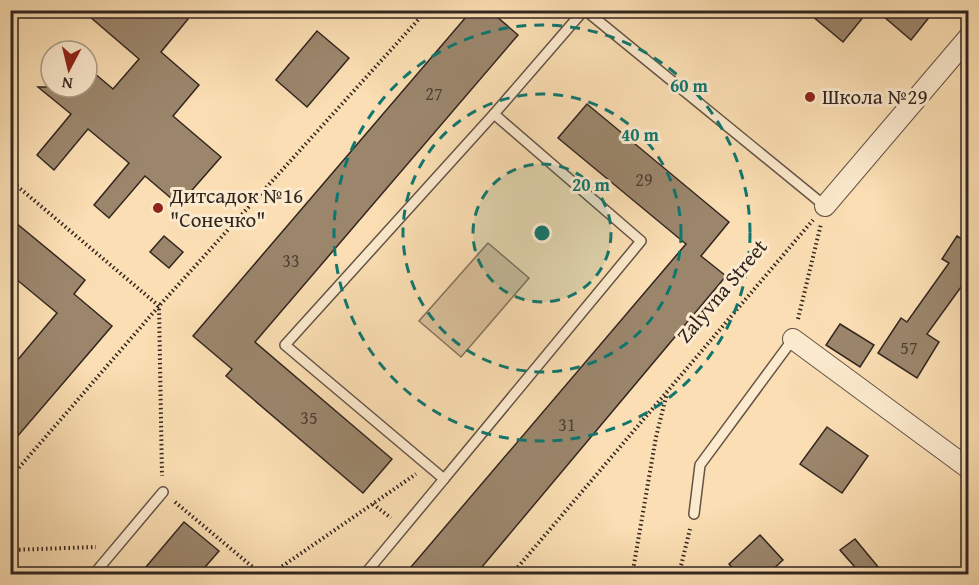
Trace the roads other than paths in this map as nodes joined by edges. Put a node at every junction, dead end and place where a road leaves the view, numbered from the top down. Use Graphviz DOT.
graph roads {
  1 [pos="584,10"];
  2 [pos="969,38"];
  3 [pos="495,114"];
  4 [pos="825,206"];
  5 [pos="793,339"];
  6 [pos="969,468"];
  7 [pos="444,479"];
  8 [pos="163,492"];
  9 [pos="694,514"];
  10 [pos="94,574"];
  11 [pos="364,574"];
  1 -- 3 [label="lane"];
  1 -- 4 [label="lane"];
  2 -- 4 [label="street"];
  3 -- 7 [label="lane"];
  3 -- 7 [label="lane"];
  5 -- 6 [label="street"];
  5 -- 9 [label="lane"];
  7 -- 11 [label="lane"];
  8 -- 10 [label="lane"];
}
